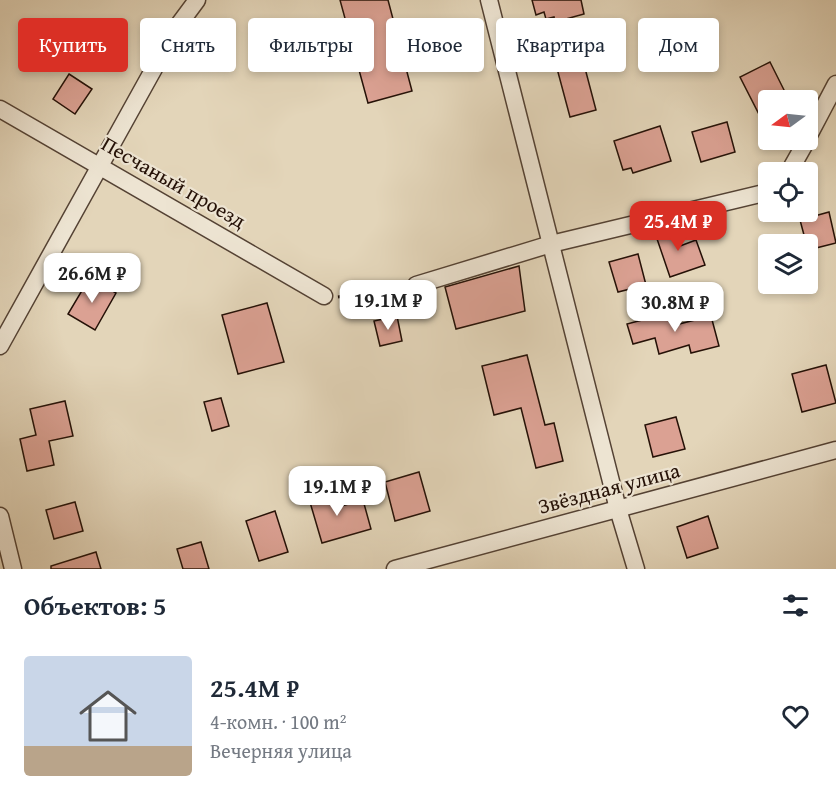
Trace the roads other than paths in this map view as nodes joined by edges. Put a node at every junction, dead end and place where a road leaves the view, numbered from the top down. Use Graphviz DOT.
graph roads {
  1 [pos="197,0"];
  2 [pos="489,0"];
  3 [pos="836,84"];
  4 [pos="0,108"];
  5 [pos="818,118"];
  6 [pos="100,164"];
  7 [pos="758,194"];
  8 [pos="551,244"];
  9 [pos="416,285"];
  10 [pos="324,296"];
  11 [pos="0,346"];
  12 [pos="836,450"];
  13 [pos="618,508"];
  14 [pos="0,516"];
  15 [pos="13,569"];
  16 [pos="394,569"];
  17 [pos="636,569"];
  1 -- 6 [label="street"];
  2 -- 8 [label="street"];
  3 -- 5 [label="street"];
  4 -- 6 [label="street, Песчаный проезд"];
  6 -- 10 [label="street, Песчаный проезд"];
  6 -- 11 [label="street"];
  7 -- 8 [label="street"];
  8 -- 9 [label="street"];
  8 -- 13 [label="street"];
  12 -- 13 [label="street, Звёздная улица"];
  13 -- 16 [label="street, Звёздная улица"];
  13 -- 17 [label="street"];
  14 -- 15 [label="street"];
}
